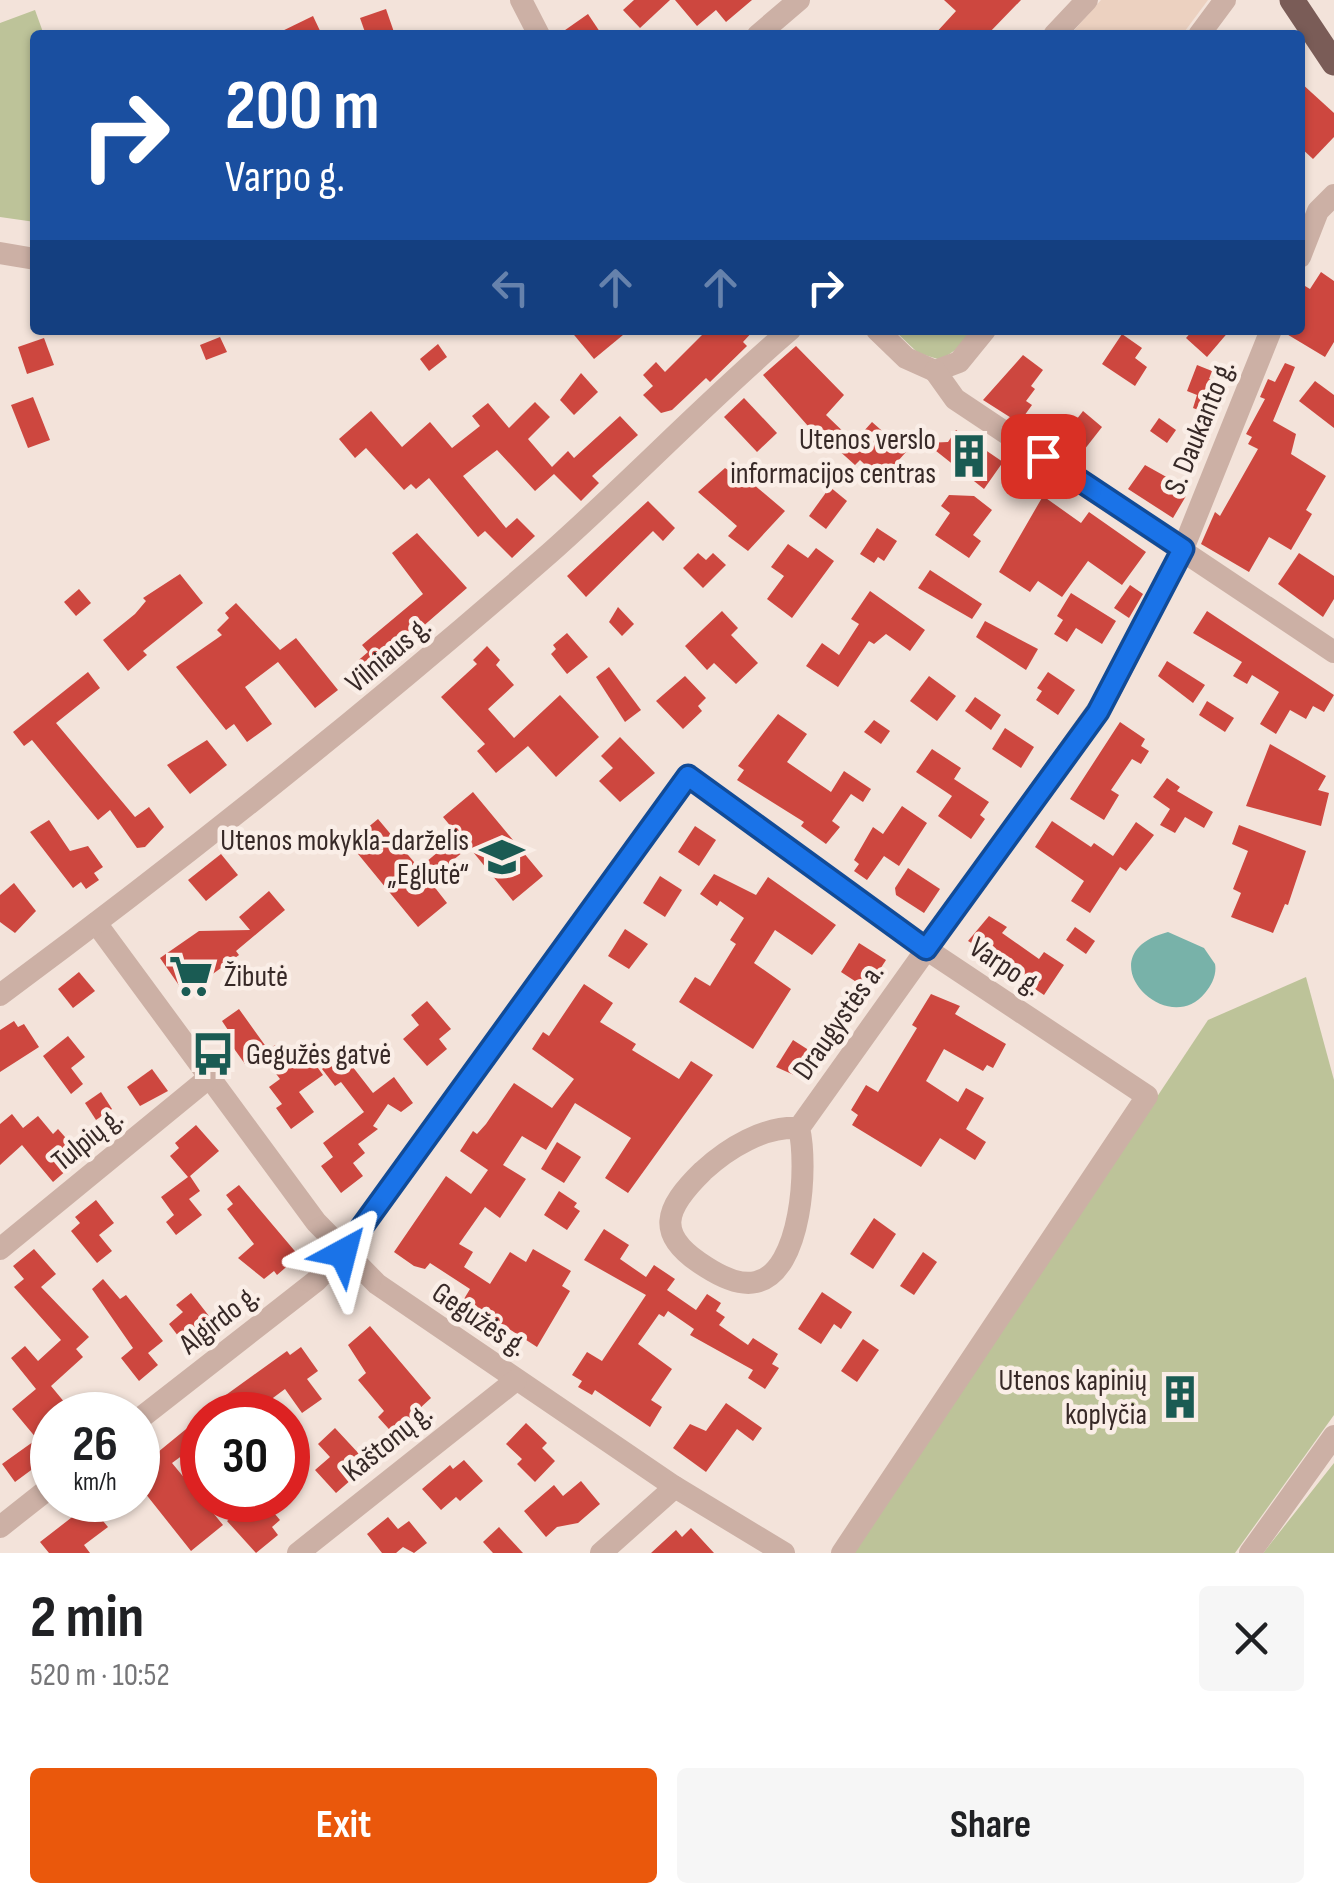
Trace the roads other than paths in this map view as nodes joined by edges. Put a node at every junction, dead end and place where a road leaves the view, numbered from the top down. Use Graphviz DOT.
graph roads {
  1 [pos="521,0"];
  2 [pos="799,0"];
  3 [pos="1087,0"];
  4 [pos="1225,0"];
  5 [pos="1292,0"];
  6 [pos="536,30"];
  7 [pos="764,30"];
  8 [pos="1059,30"];
  9 [pos="1204,30"];
  10 [pos="1334,63"];
  11 [pos="1334,195"];
  12 [pos="1305,244"];
  13 [pos="0,254"];
  14 [pos="30,258"];
  15 [pos="785,335"];
  16 [pos="881,335"];
  17 [pos="981,335"];
  18 [pos="1268,335"];
  19 [pos="935,371"];
  20 [pos="1183,549"];
  21 [pos="1334,652"];
  22 [pos="688,776"];
  23 [pos="96,924"];
  24 [pos="926,949"];
  25 [pos="0,994"];
  26 [pos="211,1076"];
  27 [pos="799,1128"];
  28 [pos="0,1249"];
  29 [pos="343,1253"];
  30 [pos="516,1380"];
  31 [pos="160,1403"];
  32 [pos="1334,1436"];
  33 [pos="675,1487"];
  34 [pos="30,1503"];
  35 [pos="0,1527"];
  36 [pos="298,1553"];
  37 [pos="602,1553"];
  38 [pos="784,1553"];
  39 [pos="842,1553"];
  40 [pos="1250,1553"];
  1 -- 6 [label="street"];
  2 -- 7 [label="street"];
  3 -- 8 [label="street"];
  4 -- 9 [label="street"];
  5 -- 10 [label="main road"];
  11 -- 12 [label="street"];
  13 -- 14 [label="street"];
  15 -- 23 [label="street, Vilniaus g."];
  16 -- 19 [label="street"];
  17 -- 19 [label="street"];
  18 -- 20 [label="street, S. Daukanto g."];
  19 -- 20 [label="street"];
  20 -- 21 [label="street"];
  20 -- 24 [label="street, S. Daukanto g."];
  22 -- 24 [label="street, Varpo g."];
  22 -- 29 [label="street, Algirdo g."];
  23 -- 25 [label="street, Vilniaus g."];
  23 -- 26 [label="street, Gegužės g."];
  24 -- 27 [label="street, Draugystės a."];
  24 -- 39 [label="street, Varpo g."];
  26 -- 28 [label="street, Tulpių g."];
  26 -- 29 [label="street, Gegužės g."];
  27 -- 27 [label="street, Draugystės a."];
  29 -- 30 [label="street, Gegužės g."];
  29 -- 31 [label="street, Algirdo g."];
  30 -- 33 [label="street, Gegužės g."];
  30 -- 36 [label="street, Kaštonų g."];
  32 -- 40 [label="street"];
  33 -- 37 [label="street"];
  33 -- 38 [label="street, Gegužės g."];
  34 -- 35 [label="street"];
}
